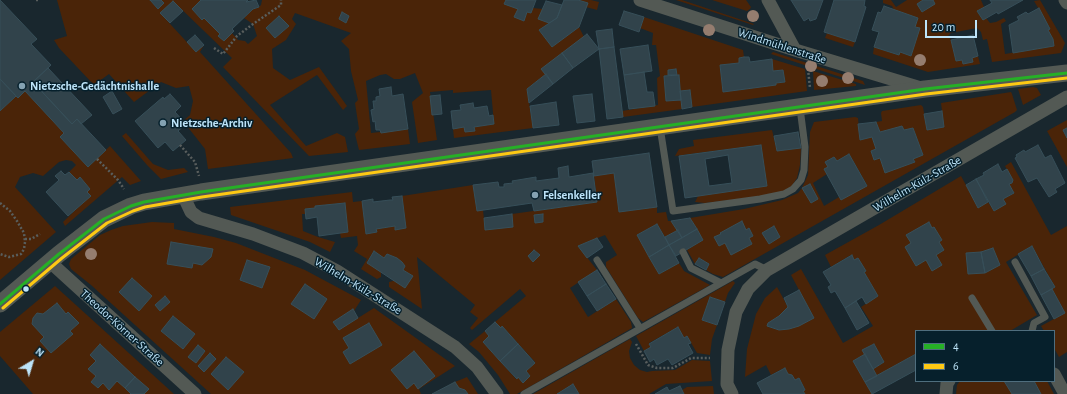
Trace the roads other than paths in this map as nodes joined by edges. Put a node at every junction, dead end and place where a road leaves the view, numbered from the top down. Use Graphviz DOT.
graph roads {
  1 [pos="640,0"];
  2 [pos="768,0"];
  3 [pos="1065,0"];
  4 [pos="1067,3"];
  5 [pos="795,50"];
  6 [pos="1067,73"];
  7 [pos="925,89"];
  8 [pos="1067,97"];
  9 [pos="806,101"];
  10 [pos="660,127"];
  11 [pos="183,195"];
  12 [pos="682,252"];
  13 [pos="597,260"];
  14 [pos="50,262"];
  15 [pos="1015,262"];
  16 [pos="767,270"];
  17 [pos="721,283"];
  18 [pos="972,298"];
  19 [pos="0,304"];
  20 [pos="640,328"];
  21 [pos="991,330"];
  22 [pos="1032,330"];
  23 [pos="1055,376"];
  24 [pos="948,382"];
  25 [pos="195,394"];
  26 [pos="497,394"];
  27 [pos="524,394"];
  28 [pos="732,394"];
  29 [pos="946,394"];
  30 [pos="1065,394"];
  1 -- 5 [label="street, Windmühlenstraße"];
  2 -- 5 [label="street"];
  3 -- 4 [label="street"];
  5 -- 7 [label="street, Windmühlenstraße"];
  6 -- 7 [label="street"];
  7 -- 9 [label="street"];
  8 -- 16 [label="street, Wilhelm-Külz-Straße"];
  9 -- 10 [label="street"];
  9 -- 10 [label="lane"];
  10 -- 11 [label="street"];
  11 -- 14 [label="street"];
  11 -- 26 [label="street, Wilhelm-Külz-Straße"];
  12 -- 17 [label="lane"];
  13 -- 20 [label="lane"];
  14 -- 19 [label="street"];
  14 -- 25 [label="street, Theodor-Körner-Straße"];
  15 -- 22 [label="lane"];
  16 -- 17 [label="lane"];
  16 -- 28 [label="street, Wilhelm-Külz-Straße"];
  17 -- 20 [label="lane"];
  18 -- 21 [label="lane"];
  20 -- 27 [label="lane"];
  23 -- 30 [label="street"];
  24 -- 29 [label="street"];
}
